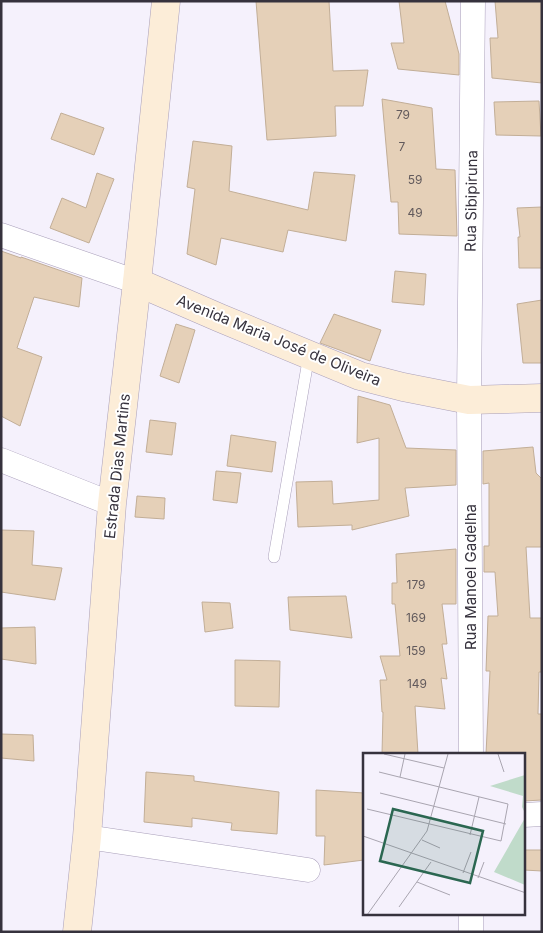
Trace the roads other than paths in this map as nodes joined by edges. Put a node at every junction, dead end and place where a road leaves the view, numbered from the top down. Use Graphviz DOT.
graph roads {
  1 [pos="166,1"];
  2 [pos="474,1"];
  3 [pos="1,235"];
  4 [pos="137,282"];
  5 [pos="309,354"];
  6 [pos="542,398"];
  7 [pos="469,400"];
  8 [pos="1,460"];
  9 [pos="112,504"];
  10 [pos="274,557"];
  11 [pos="471,753"];
  12 [pos="542,814"];
  13 [pos="526,815"];
  14 [pos="87,837"];
  15 [pos="308,870"];
  16 [pos="471,916"];
  17 [pos="77,932"];
  18 [pos="471,932"];
  1 -- 4 [label="street, Estrada Dias Martins"];
  2 -- 7 [label="street, Rua Sibipiruna"];
  3 -- 4 [label="street"];
  4 -- 5 [label="street, Avenida Maria José de Oliveira"];
  4 -- 9 [label="street, Estrada Dias Martins"];
  5 -- 7 [label="street, Avenida Maria José de Oliveira"];
  5 -- 10 [label="lane"];
  6 -- 7 [label="street, Avenida Maria José de Oliveira"];
  7 -- 11 [label="street, Rua Manoel Gadelha"];
  8 -- 9 [label="street"];
  9 -- 14 [label="street, Estrada Dias Martins"];
  12 -- 13 [label="street"];
  14 -- 15 [label="street"];
  14 -- 17 [label="street, Estrada Dias Martins"];
  16 -- 18 [label="street"];
}
